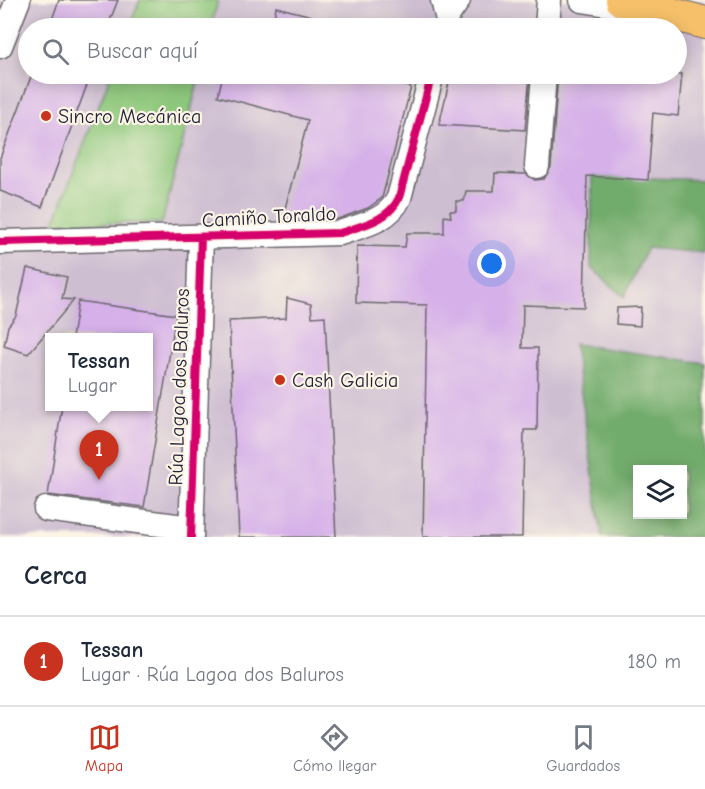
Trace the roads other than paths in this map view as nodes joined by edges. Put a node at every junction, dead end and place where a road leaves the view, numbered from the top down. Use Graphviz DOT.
graph roads {
  1 [pos="18,0"];
  2 [pos="549,0"];
  3 [pos="582,0"];
  4 [pos="622,0"];
  5 [pos="669,12"];
  6 [pos="548,18"];
  7 [pos="705,23"];
  8 [pos="0,46"];
  9 [pos="429,84"];
  10 [pos="543,84"];
  11 [pos="537,166"];
  12 [pos="201,237"];
  13 [pos="0,242"];
  14 [pos="46,509"];
  15 [pos="191,533"];
  1 -- 8 [label="street"];
  2 -- 6 [label="street"];
  3 -- 5 [label="street"];
  4 -- 5 [label="main road"];
  5 -- 7 [label="main road"];
  9 -- 12 [label="street, Camiño Toraldo"];
  10 -- 11 [label="street"];
  12 -- 13 [label="street, Camiño Toraldo"];
  12 -- 15 [label="street, Rúa Lagoa dos Baluros"];
  14 -- 15 [label="street, Rúa Lagoa dos Baluros"];
}
